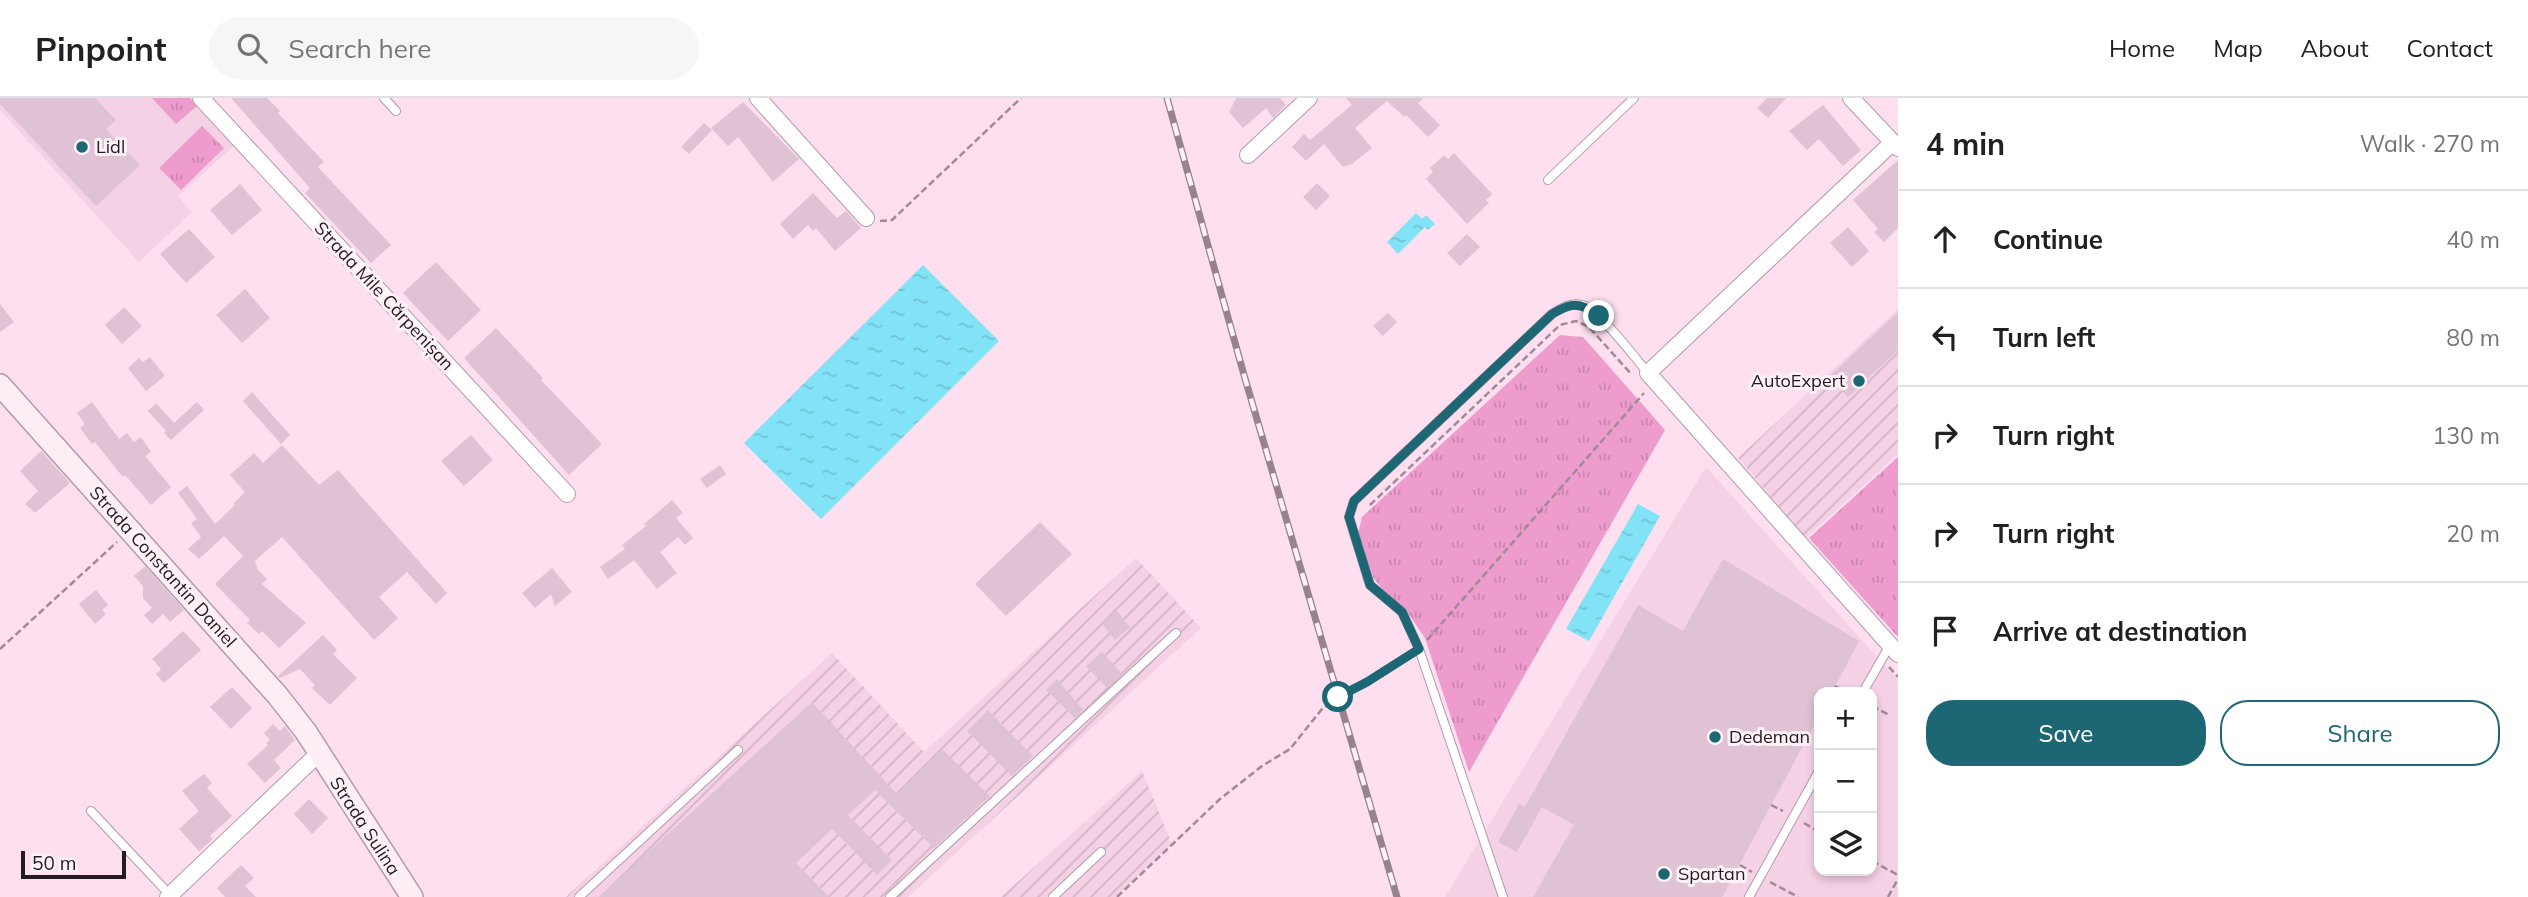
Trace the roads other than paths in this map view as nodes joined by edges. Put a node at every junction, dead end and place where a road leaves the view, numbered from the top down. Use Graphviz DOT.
graph roads {
  1 [pos="201,98"];
  2 [pos="384,98"];
  3 [pos="758,98"];
  4 [pos="1309,98"];
  5 [pos="1634,98"];
  6 [pos="1851,98"];
  7 [pos="396,111"];
  8 [pos="1895,146"];
  9 [pos="1248,155"];
  10 [pos="1548,180"];
  11 [pos="866,218"];
  12 [pos="1643,377"];
  13 [pos="0,385"];
  14 [pos="567,494"];
  15 [pos="1176,633"];
  16 [pos="1890,653"];
  17 [pos="1866,687"];
  18 [pos="738,750"];
  19 [pos="318,754"];
  20 [pos="1814,780"];
  21 [pos="91,811"];
  22 [pos="1101,852"];
  23 [pos="169,896"];
  24 [pos="412,897"];
  25 [pos="579,897"];
  26 [pos="890,897"];
  27 [pos="1053,897"];
  28 [pos="1503,897"];
  29 [pos="1749,897"];
  1 -- 14 [label="street, Strada Mile Cărpenișan"];
  2 -- 7 [label="lane"];
  3 -- 11 [label="street"];
  4 -- 9 [label="street"];
  5 -- 10 [label="lane"];
  6 -- 8 [label="street"];
  8 -- 12 [label="street"];
  12 -- 16 [label="street"];
  12 -- 28 [label="lane"];
  13 -- 19 [label="street, Strada Constantin Daniel"];
  15 -- 26 [label="lane"];
  16 -- 17 [label="lane"];
  18 -- 25 [label="lane"];
  19 -- 23 [label="street"];
  19 -- 24 [label="street, Strada Sulina"];
  20 -- 29 [label="lane"];
  21 -- 23 [label="lane"];
  22 -- 27 [label="lane"];
}
